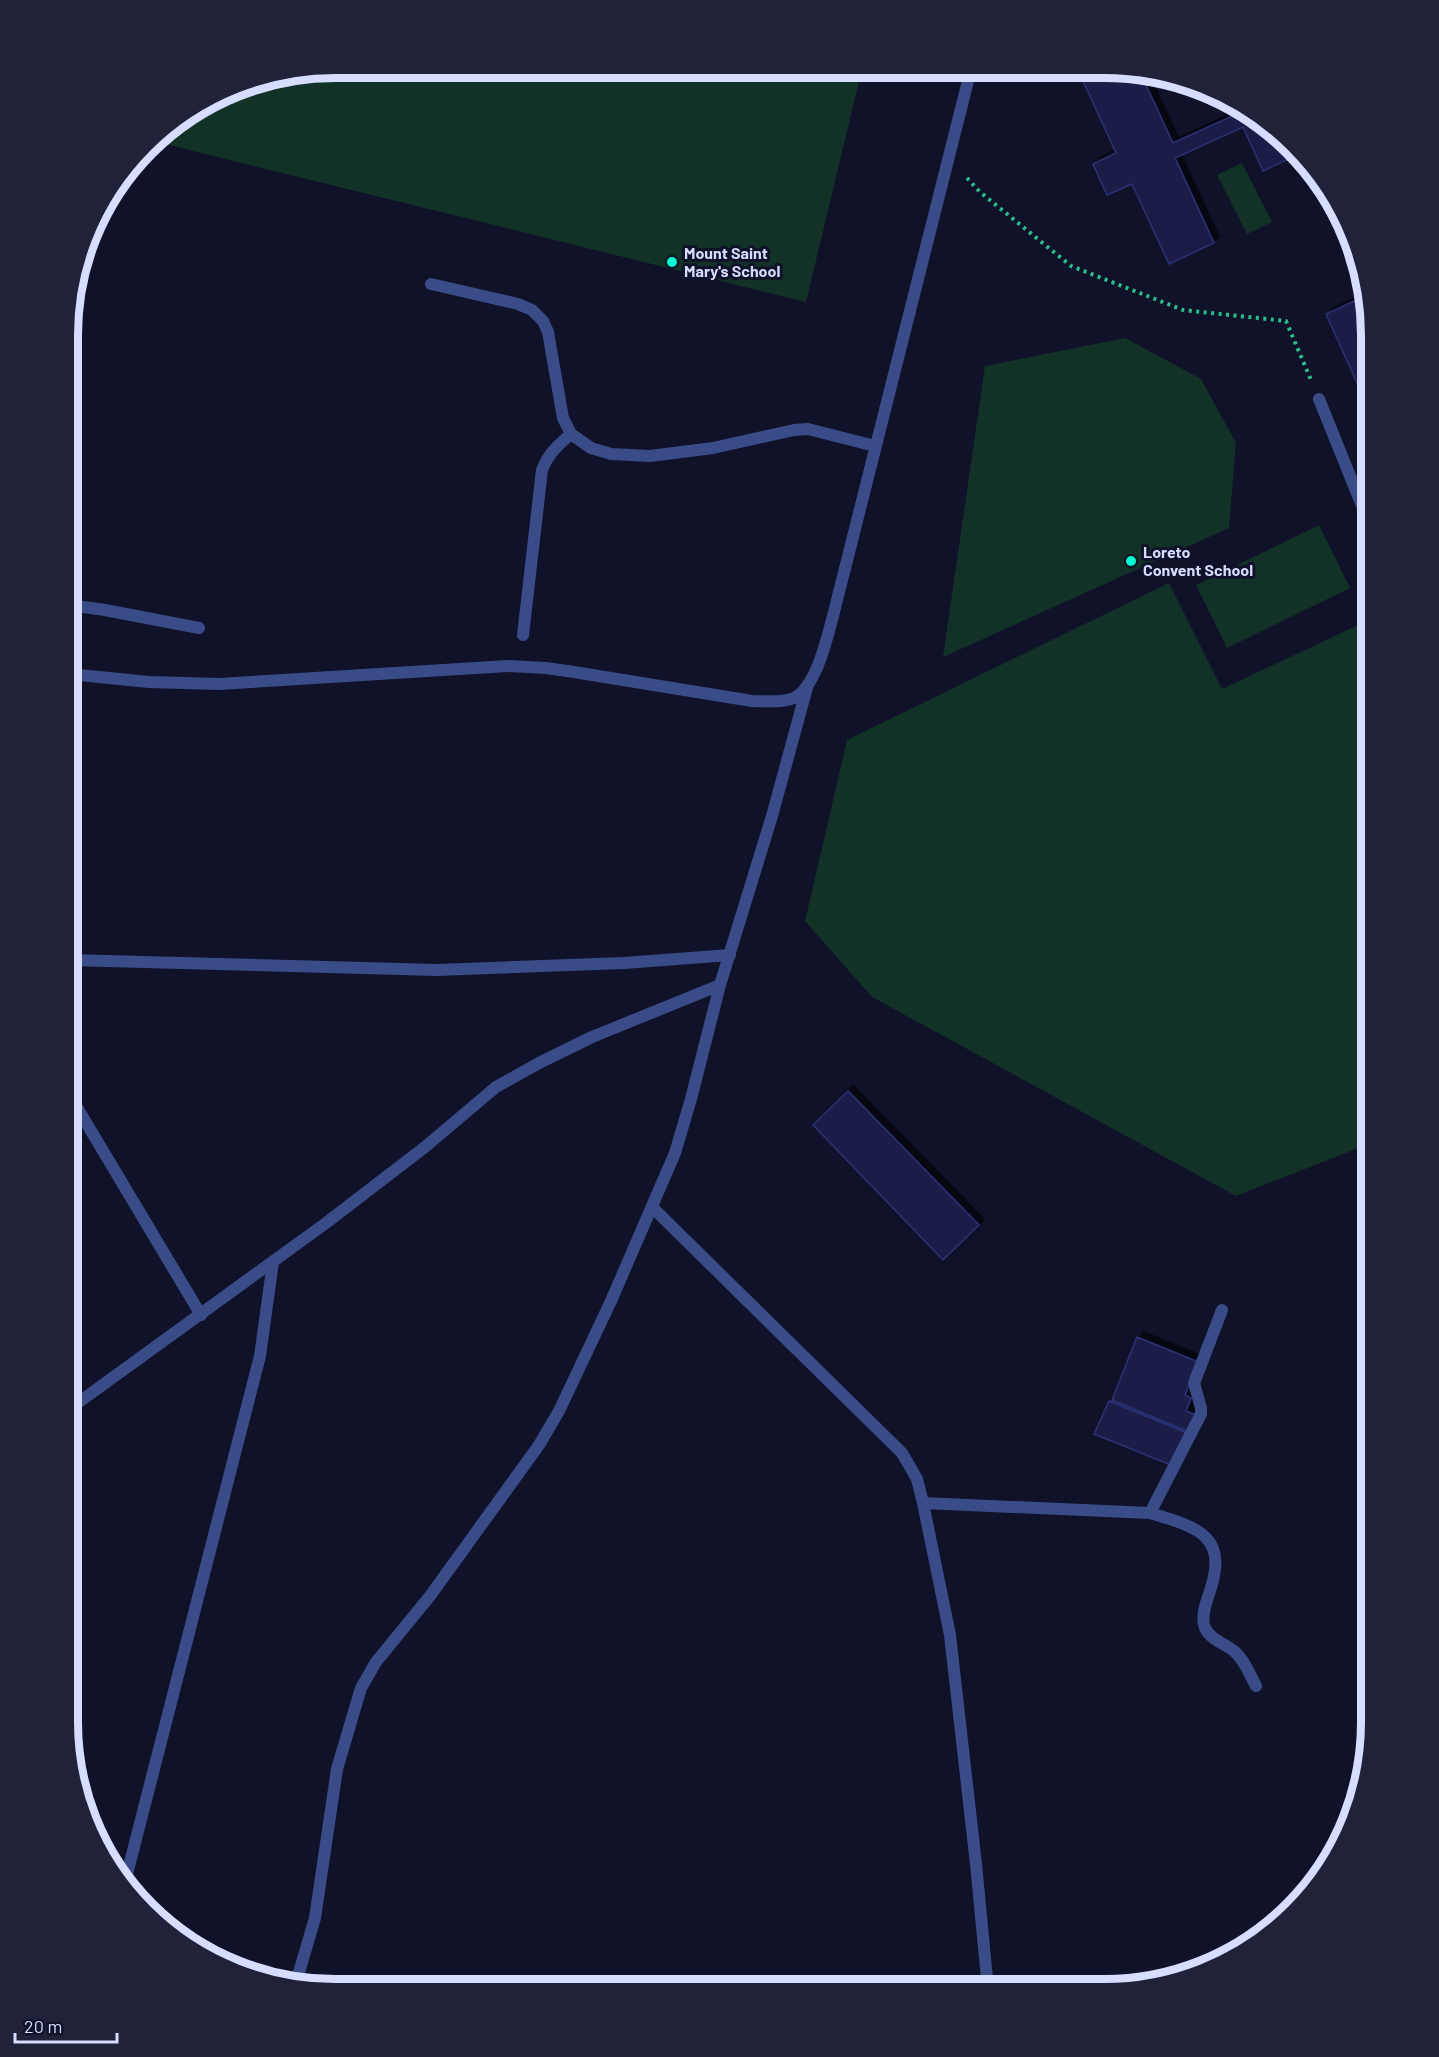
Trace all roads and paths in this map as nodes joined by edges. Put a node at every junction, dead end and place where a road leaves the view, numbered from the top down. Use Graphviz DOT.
graph roads {
  1 [pos="969,78"];
  2 [pos="949,160"];
  3 [pos="431,284"];
  4 [pos="1319,399"];
  5 [pos="571,434"];
  6 [pos="875,446"];
  7 [pos="1361,503"];
  8 [pos="78,606"];
  9 [pos="199,628"];
  10 [pos="523,635"];
  11 [pos="78,675"];
  12 [pos="808,684"];
  13 [pos="730,955"];
  14 [pos="78,960"];
  15 [pos="720,984"];
  16 [pos="78,1109"];
  17 [pos="653,1208"];
  18 [pos="273,1262"];
  19 [pos="1222,1310"];
  20 [pos="201,1315"];
  21 [pos="78,1403"];
  22 [pos="923,1503"];
  23 [pos="1150,1513"];
  24 [pos="1256,1686"];
  25 [pos="127,1874"];
  26 [pos="298,1976"];
  27 [pos="987,1979"];
  1 -- 2 [label="street"];
  2 -- 4 [label="path"];
  2 -- 6 [label="street"];
  3 -- 5 [label="street"];
  4 -- 7 [label="street"];
  5 -- 6 [label="street"];
  5 -- 10 [label="street"];
  6 -- 12 [label="street"];
  8 -- 9 [label="street"];
  11 -- 12 [label="street"];
  12 -- 13 [label="street"];
  13 -- 14 [label="street"];
  13 -- 15 [label="street"];
  15 -- 17 [label="street"];
  15 -- 18 [label="street"];
  16 -- 20 [label="street"];
  17 -- 22 [label="street"];
  17 -- 26 [label="street"];
  18 -- 20 [label="street"];
  18 -- 25 [label="street"];
  19 -- 23 [label="street"];
  20 -- 21 [label="street"];
  22 -- 23 [label="street"];
  22 -- 27 [label="street"];
  23 -- 24 [label="street"];
}
